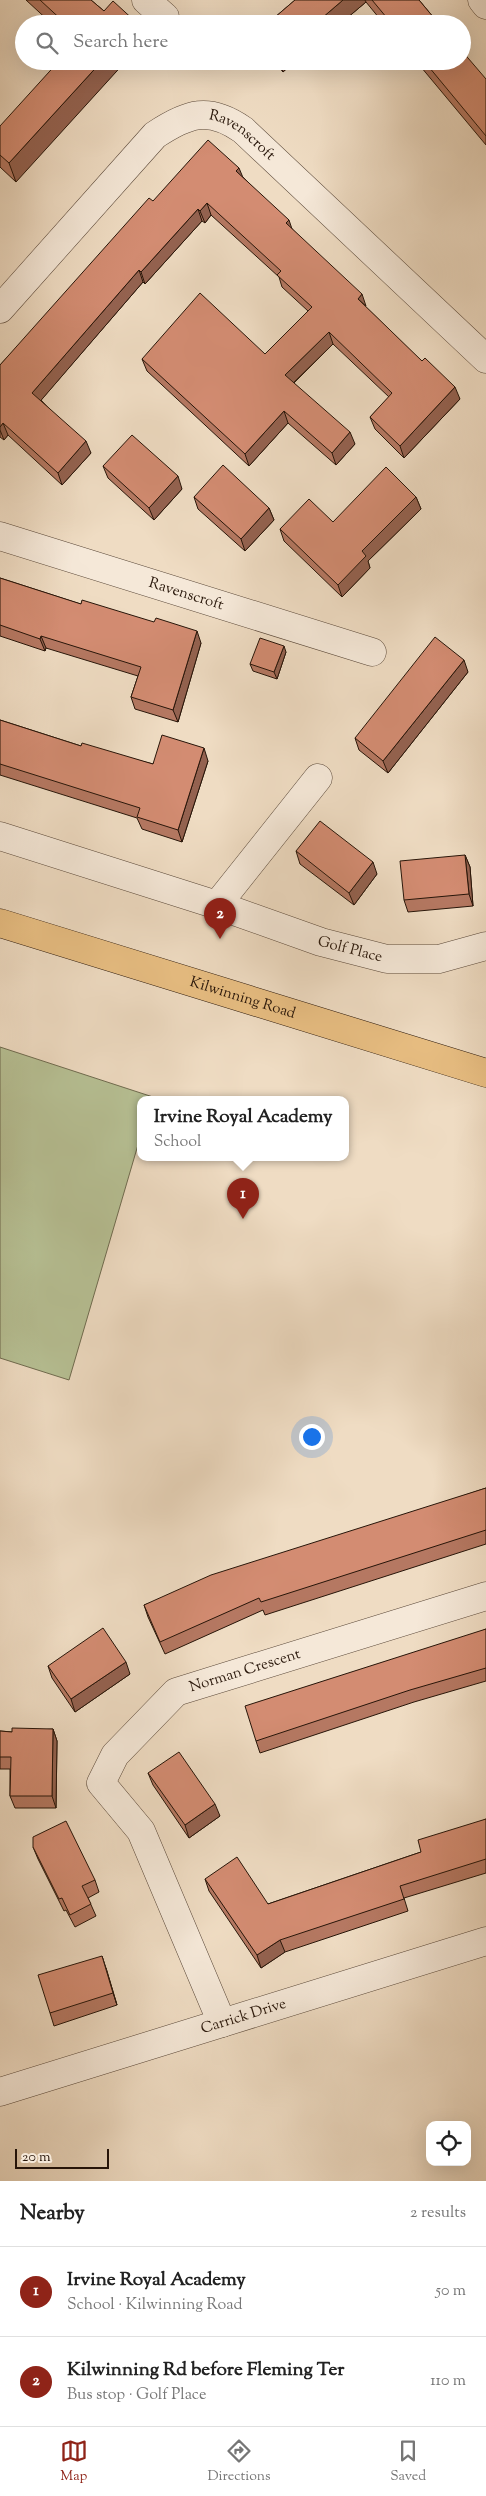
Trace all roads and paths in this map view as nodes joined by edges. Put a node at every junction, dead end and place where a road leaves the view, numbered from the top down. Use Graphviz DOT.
graph roads {
  1 [pos="482,0"];
  2 [pos="486,5"];
  3 [pos="0,309"];
  4 [pos="486,359"];
  5 [pos="0,536"];
  6 [pos="372,652"];
  7 [pos="318,778"];
  8 [pos="0,836"];
  9 [pos="218,905"];
  10 [pos="0,923"];
  11 [pos="486,946"];
  12 [pos="486,1073"];
  13 [pos="486,1596"];
  14 [pos="486,1941"];
  15 [pos="222,2023"];
  16 [pos="0,2092"];
  1 -- 2 [label="street"];
  3 -- 4 [label="street, Ravenscroft"];
  5 -- 6 [label="street, Ravenscroft"];
  7 -- 9 [label="street"];
  8 -- 9 [label="street"];
  9 -- 11 [label="street, Golf Place"];
  10 -- 12 [label="main road, Kilwinning Road"];
  13 -- 15 [label="street, Norman Crescent"];
  14 -- 15 [label="street, Carrick Drive"];
  15 -- 16 [label="street, Carrick Drive"];
}
